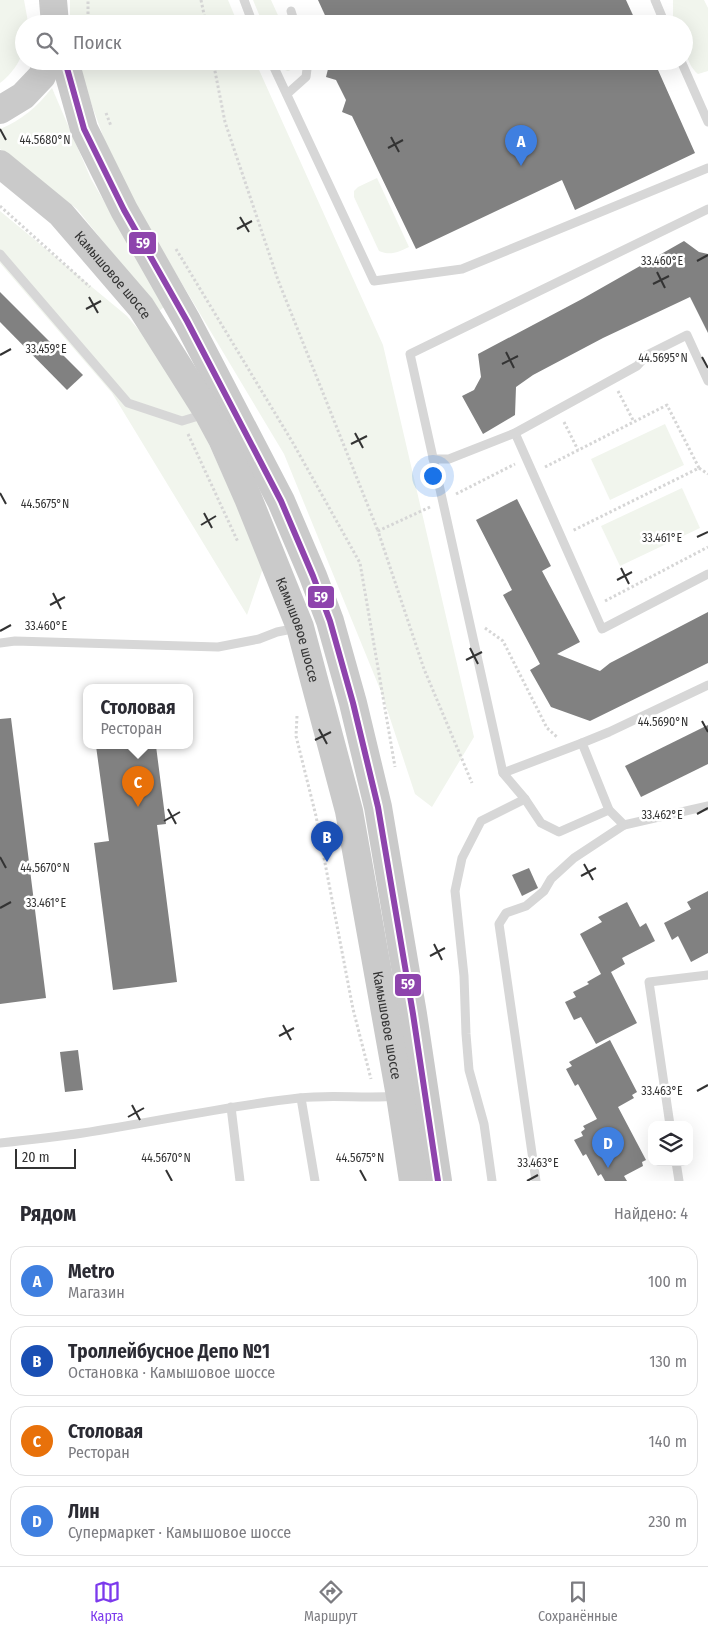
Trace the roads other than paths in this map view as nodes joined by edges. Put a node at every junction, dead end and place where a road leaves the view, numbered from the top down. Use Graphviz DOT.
graph roads {
  1 [pos="53,0"];
  2 [pos="244,0"];
  3 [pos="655,0"];
  4 [pos="291,11"];
  5 [pos="54,15"];
  6 [pos="250,15"];
  7 [pos="292,15"];
  8 [pos="661,15"];
  9 [pos="44,70"];
  10 [pos="68,70"];
  11 [pos="275,70"];
  12 [pos="307,70"];
  13 [pos="686,70"];
  14 [pos="287,94"];
  15 [pos="0,110"];
  16 [pos="708,122"];
  17 [pos="708,168"];
  18 [pos="2,169"];
  19 [pos="708,209"];
  20 [pos="0,254"];
  21 [pos="708,381"];
  22 [pos="208,413"];
  23 [pos="515,433"];
  24 [pos="434,459"];
  25 [pos="708,574"];
  26 [pos="300,627"];
  27 [pos="0,643"];
  28 [pos="708,685"];
  29 [pos="582,743"];
  30 [pos="502,773"];
  31 [pos="525,799"];
  32 [pos="708,806"];
  33 [pos="609,810"];
  34 [pos="624,825"];
  35 [pos="708,975"];
  36 [pos="388,1097"];
  37 [pos="301,1098"];
  38 [pos="231,1107"];
  39 [pos="669,1121"];
  40 [pos="0,1143"];
  41 [pos="677,1166"];
  42 [pos="240,1181"];
  43 [pos="315,1181"];
  44 [pos="413,1181"];
  45 [pos="438,1181"];
  46 [pos="492,1181"];
  47 [pos="536,1181"];
  48 [pos="679,1181"];
  1 -- 5 [label="main road"];
  2 -- 6 [label="lane"];
  3 -- 8 [label="lane"];
  4 -- 7 [label="lane"];
  9 -- 15 [label="main road"];
  10 -- 45 [label="main road, Камышовое шоссе"];
  11 -- 14 [label="lane"];
  12 -- 14 [label="lane"];
  13 -- 16 [label="lane"];
  14 -- 17 [label="lane"];
  18 -- 22 [label="main road, Камышовое шоссе"];
  19 -- 24 [label="lane"];
  20 -- 22 [label="lane"];
  21 -- 23 [label="lane"];
  22 -- 26 [label="main road, Камышовое шоссе"];
  23 -- 24 [label="lane"];
  23 -- 25 [label="lane"];
  24 -- 30 [label="lane"];
  26 -- 27 [label="lane"];
  26 -- 36 [label="main road, Камышовое шоссе"];
  28 -- 29 [label="lane"];
  29 -- 30 [label="lane"];
  29 -- 33 [label="lane"];
  30 -- 31 [label="lane"];
  31 -- 33 [label="lane"];
  31 -- 46 [label="lane"];
  32 -- 34 [label="lane"];
  33 -- 34 [label="lane"];
  34 -- 47 [label="lane"];
  35 -- 39 [label="lane"];
  36 -- 37 [label="lane"];
  36 -- 44 [label="main road, Камышовое шоссе"];
  37 -- 38 [label="lane"];
  37 -- 43 [label="lane"];
  38 -- 40 [label="lane"];
  38 -- 42 [label="lane"];
  41 -- 48 [label="lane"];
}
